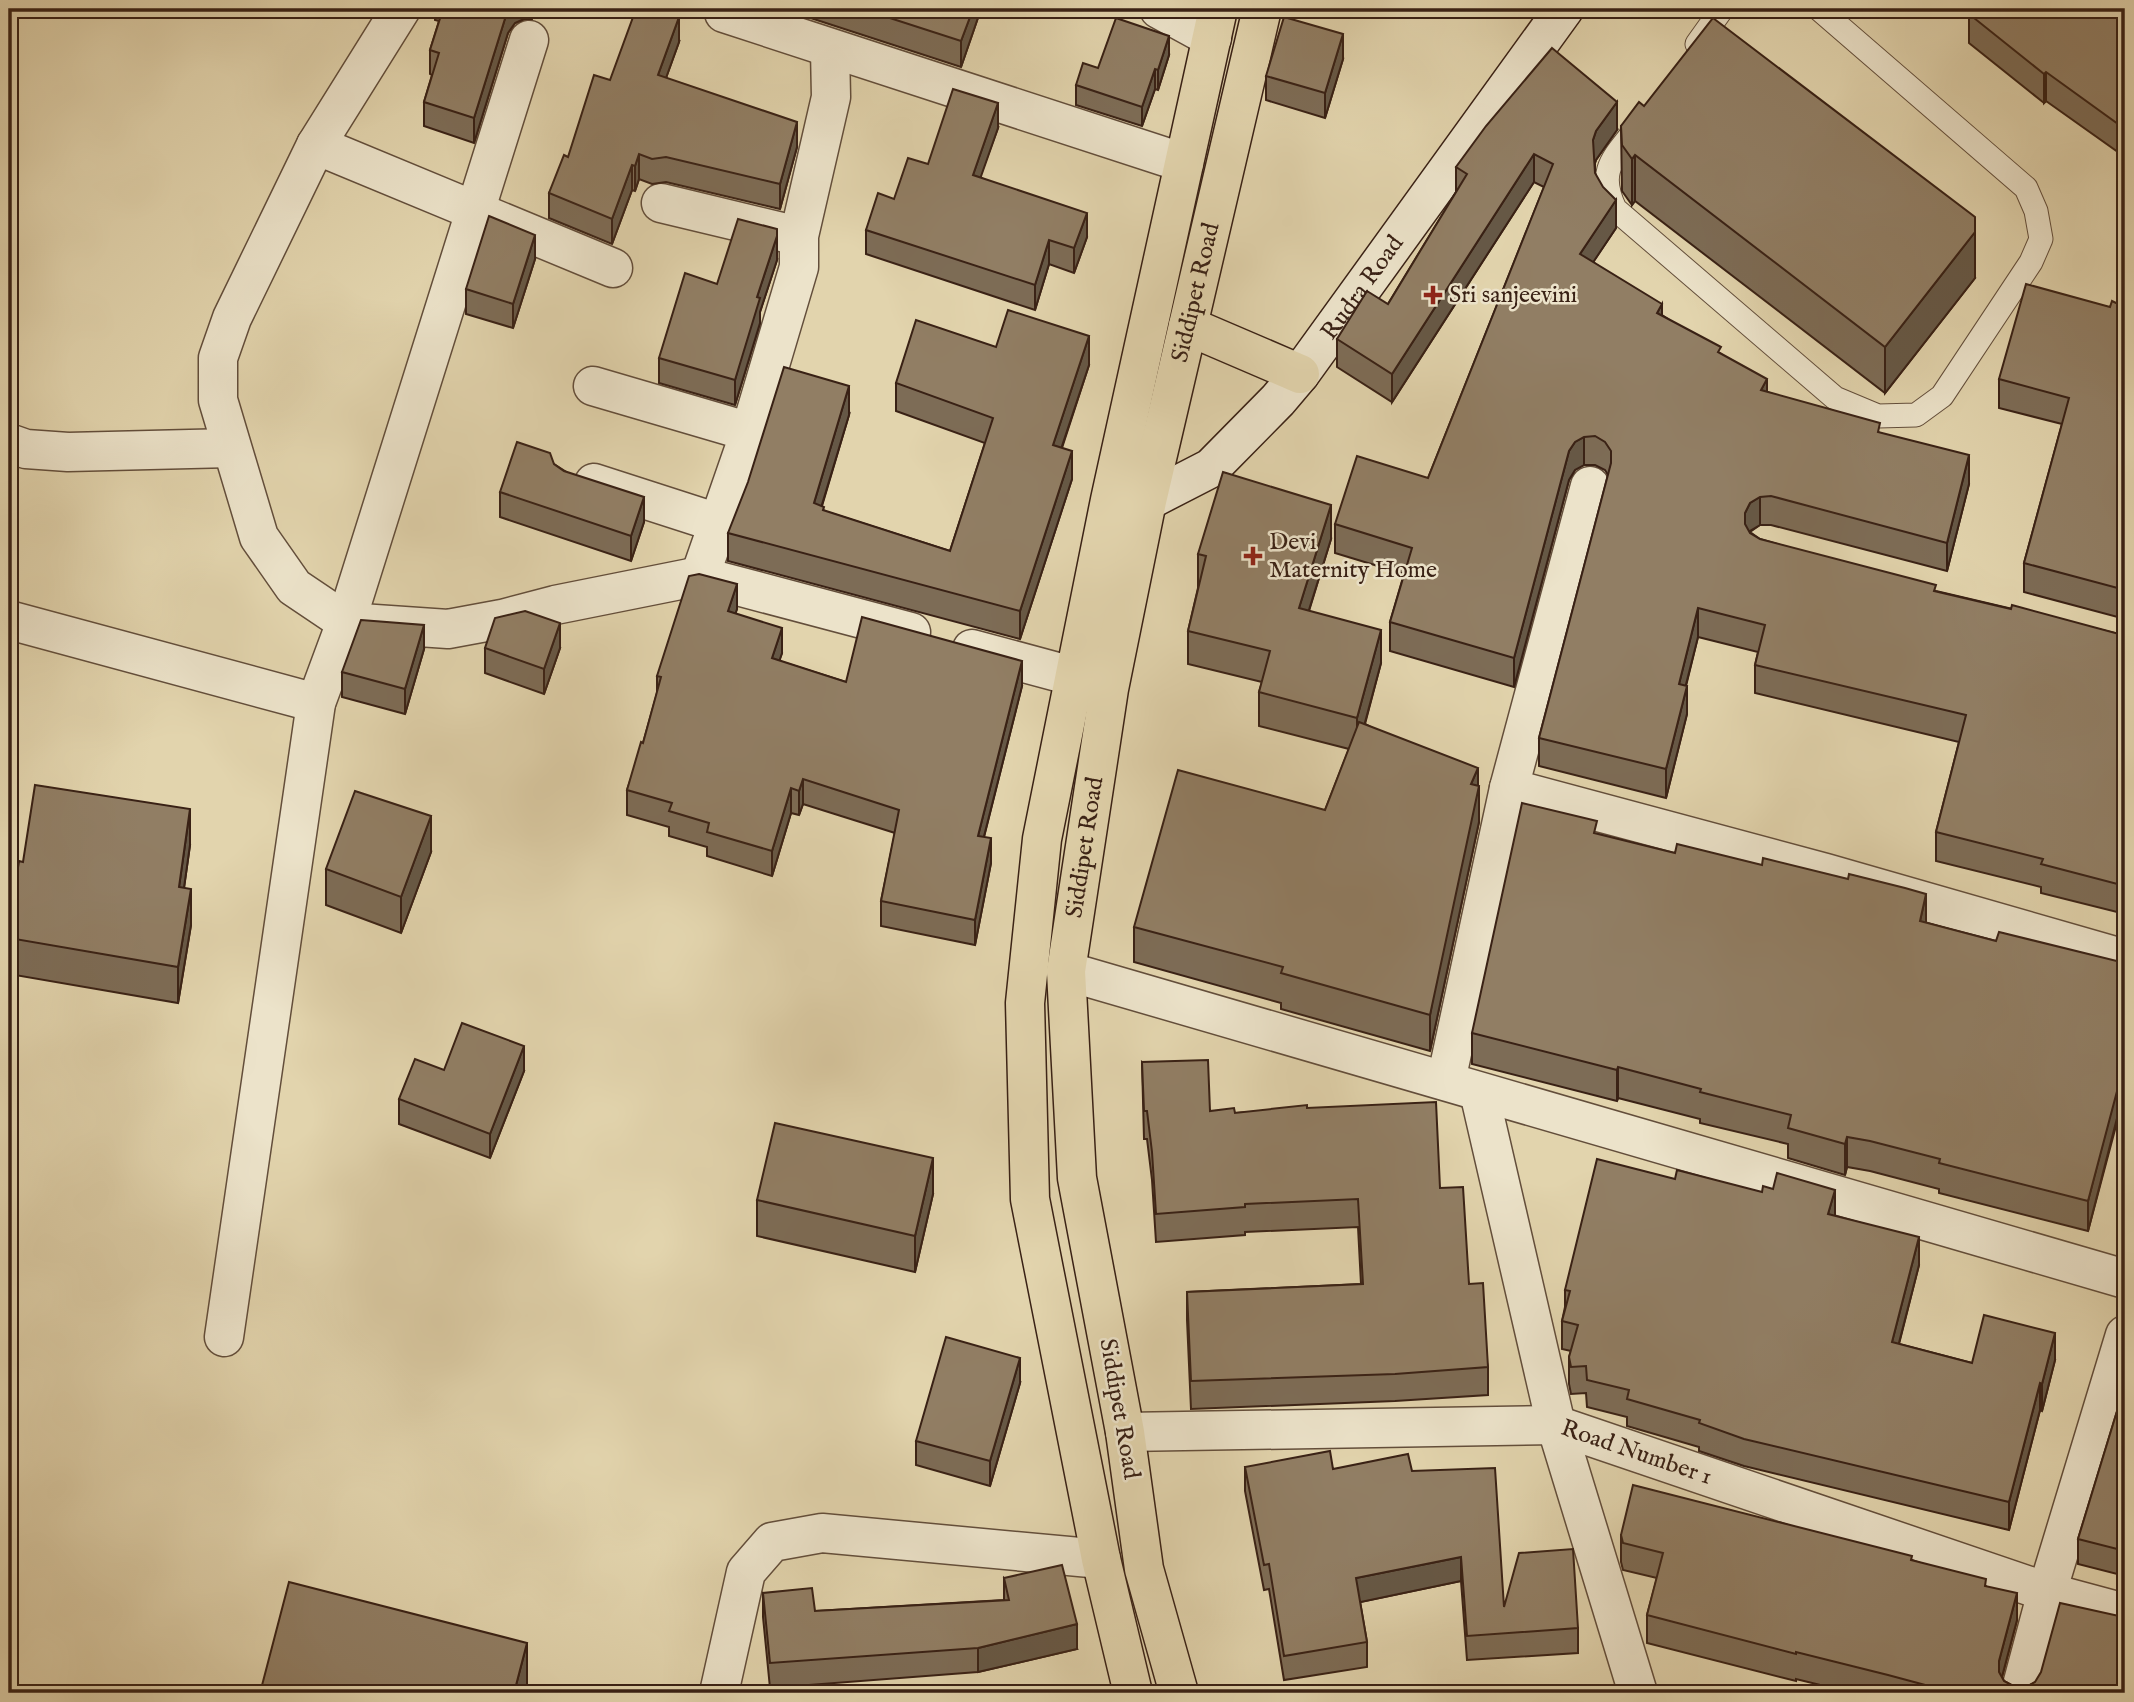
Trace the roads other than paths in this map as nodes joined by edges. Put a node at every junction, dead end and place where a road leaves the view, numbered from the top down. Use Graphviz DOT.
graph roads {
  1 [pos="401,9"];
  2 [pos="1159,9"];
  3 [pos="1262,9"];
  4 [pos="1564,9"];
  5 [pos="1722,9"];
  6 [pos="1819,9"];
  7 [pos="724,13"];
  8 [pos="1215,23"];
  9 [pos="530,40"];
  10 [pos="830,49"];
  11 [pos="1684,62"];
  12 [pos="1653,104"];
  13 [pos="316,145"];
  14 [pos="1184,163"];
  15 [pos="661,203"];
  16 [pos="476,210"];
  17 [pos="799,236"];
  18 [pos="613,268"];
  19 [pos="1188,326"];
  20 [pos="1300,374"];
  21 [pos="593,386"];
  22 [pos="750,432"];
  23 [pos="9,443"];
  24 [pos="231,448"];
  25 [pos="571,475"];
  26 [pos="1590,486"];
  27 [pos="1129,501"];
  28 [pos="718,523"];
  29 [pos="701,576"];
  30 [pos="9,620"];
  31 [pos="346,622"];
  32 [pos="1093,683"];
  33 [pos="316,703"];
  34 [pos="1509,788"];
  35 [pos="2125,959"];
  36 [pos="1066,971"];
  37 [pos="1462,1086"];
  38 [pos="2125,1279"];
  39 [pos="2125,1335"];
  40 [pos="224,1337"];
  41 [pos="1556,1425"];
  42 [pos="1125,1432"];
  43 [pos="1101,1559"];
  44 [pos="2047,1592"];
  45 [pos="2125,1613"];
  46 [pos="719,1693"];
  47 [pos="1133,1693"];
  48 [pos="1179,1693"];
  49 [pos="1638,1693"];
  50 [pos="2020,1693"];
  1 -- 13 [label="street"];
  2 -- 8 [label="street"];
  3 -- 19 [label="main road, Siddipet Road"];
  4 -- 20 [label="street, Rudra Road"];
  5 -- 11 [label="lane"];
  6 -- 12 [label="lane"];
  7 -- 10 [label="street"];
  8 -- 14 [label="main road, Siddipet Road"];
  9 -- 16 [label="street"];
  10 -- 14 [label="street"];
  10 -- 17 [label="street"];
  13 -- 16 [label="street"];
  13 -- 24 [label="street"];
  14 -- 27 [label="main road, Siddipet Road"];
  15 -- 17 [label="street"];
  16 -- 18 [label="street"];
  16 -- 31 [label="street"];
  17 -- 22 [label="street"];
  19 -- 20 [label="main road"];
  19 -- 27 [label="main road, Siddipet Road"];
  20 -- 27 [label="street, Rudra Road"];
  21 -- 22 [label="street"];
  22 -- 28 [label="street"];
  23 -- 24 [label="street"];
  24 -- 31 [label="street"];
  25 -- 28 [label="street"];
  26 -- 34 [label="street"];
  27 -- 32 [label="main road, Siddipet Road"];
  28 -- 29 [label="street"];
  29 -- 31 [label="street"];
  29 -- 32 [label="street"];
  30 -- 33 [label="street"];
  31 -- 33 [label="street"];
  32 -- 36 [label="main road, Siddipet Road"];
  32 -- 43 [label="main road, Siddipet Road"];
  33 -- 40 [label="street"];
  34 -- 35 [label="street"];
  34 -- 37 [label="street"];
  36 -- 37 [label="street"];
  36 -- 42 [label="main road, Siddipet Road"];
  37 -- 38 [label="street"];
  37 -- 41 [label="street"];
  39 -- 44 [label="street"];
  41 -- 42 [label="street, Road Number 1"];
  41 -- 44 [label="street, Road Number 1"];
  41 -- 49 [label="street"];
  42 -- 48 [label="main road, Siddipet Road"];
  43 -- 46 [label="street"];
  43 -- 47 [label="main road, Siddipet Road"];
  44 -- 45 [label="street, Road Number 1"];
  44 -- 50 [label="street"];
}
